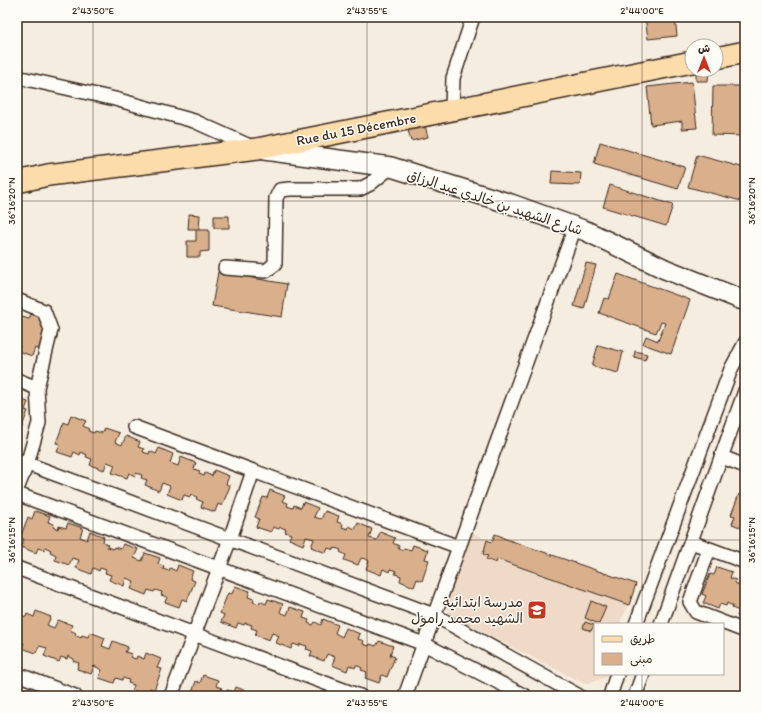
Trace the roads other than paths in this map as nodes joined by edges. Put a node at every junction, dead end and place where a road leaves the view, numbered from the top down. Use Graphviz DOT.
graph roads {
  1 [pos="473,17"];
  2 [pos="745,52"];
  3 [pos="724,56"];
  4 [pos="684,64"];
  5 [pos="17,77"];
  6 [pos="452,110"];
  7 [pos="257,149"];
  8 [pos="391,167"];
  9 [pos="17,182"];
  10 [pos="575,227"];
  11 [pos="225,268"];
  12 [pos="17,300"];
  13 [pos="745,301"];
  14 [pos="745,343"];
  15 [pos="17,380"];
  16 [pos="37,388"];
  17 [pos="745,391"];
  18 [pos="134,427"];
  19 [pos="722,458"];
  20 [pos="22,462"];
  21 [pos="745,466"];
  22 [pos="253,471"];
  23 [pos="17,489"];
  24 [pos="17,494"];
  25 [pos="230,539"];
  26 [pos="691,542"];
  27 [pos="459,547"];
  28 [pos="709,549"];
  29 [pos="745,562"];
  30 [pos="17,568"];
  31 [pos="219,569"];
  32 [pos="434,615"];
  33 [pos="636,623"];
  34 [pos="661,623"];
  35 [pos="745,631"];
  36 [pos="194,634"];
  37 [pos="424,644"];
  38 [pos="17,674"];
  39 [pos="617,675"];
  40 [pos="643,675"];
  41 [pos="75,696"];
  42 [pos="171,696"];
  43 [pos="360,696"];
  44 [pos="405,696"];
  45 [pos="525,696"];
  46 [pos="579,696"];
  47 [pos="610,696"];
  48 [pos="635,696"];
  1 -- 6 [label="street"];
  2 -- 3 [label="main road"];
  4 -- 6 [label="main road, Rue du 15 Décembre"];
  5 -- 7 [label="street"];
  6 -- 7 [label="main road, Rue du 15 Décembre"];
  7 -- 8 [label="main road, شارع الشهيد بن خالدي عبد الرزاق"];
  7 -- 9 [label="main road, Rue du 15 Décembre"];
  8 -- 10 [label="main road, شارع الشهيد بن خالدي عبد الرزاق"];
  8 -- 11 [label="street"];
  10 -- 13 [label="main road, شارع الشهيد بن خالدي عبد الرزاق"];
  10 -- 27 [label="street"];
  12 -- 16 [label="street"];
  14 -- 33 [label="street"];
  15 -- 16 [label="street"];
  16 -- 20 [label="street"];
  17 -- 19 [label="street"];
  18 -- 22 [label="street"];
  19 -- 21 [label="street"];
  19 -- 26 [label="street"];
  20 -- 23 [label="street"];
  20 -- 25 [label="street"];
  22 -- 25 [label="street"];
  22 -- 27 [label="street"];
  24 -- 31 [label="street"];
  25 -- 31 [label="street"];
  25 -- 32 [label="street"];
  26 -- 28 [label="street"];
  26 -- 34 [label="street"];
  27 -- 32 [label="street"];
  28 -- 29 [label="street"];
  28 -- 35 [label="street"];
  30 -- 36 [label="street"];
  31 -- 36 [label="street"];
  31 -- 37 [label="street"];
  32 -- 37 [label="street"];
  32 -- 46 [label="street"];
  36 -- 42 [label="street"];
  36 -- 43 [label="street"];
  37 -- 44 [label="street"];
  37 -- 45 [label="street"];
  38 -- 41 [label="street"];
  39 -- 47 [label="street"];
  40 -- 48 [label="street"];
}
